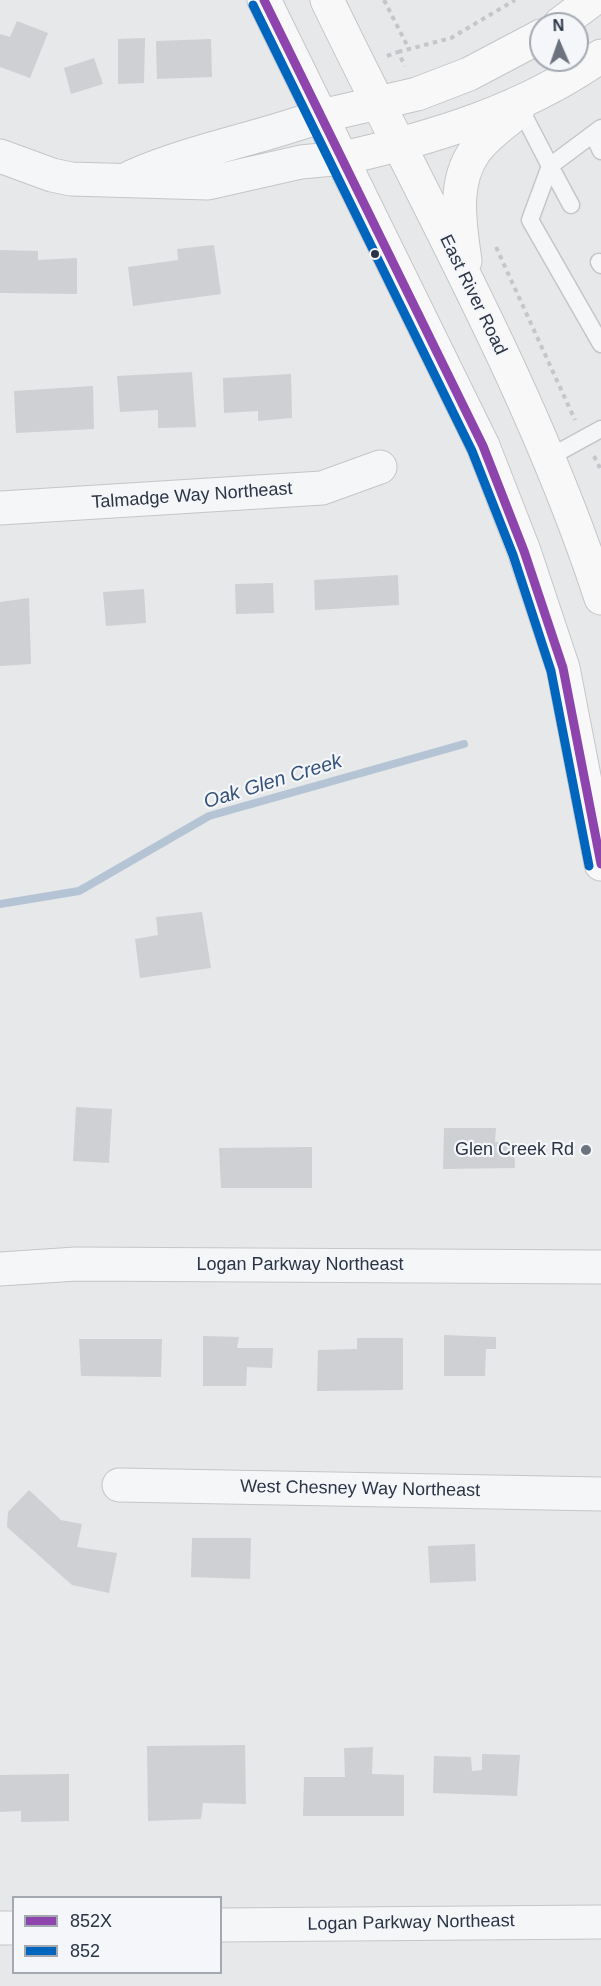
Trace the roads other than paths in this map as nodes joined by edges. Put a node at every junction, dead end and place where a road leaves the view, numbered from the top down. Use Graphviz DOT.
graph roads {
  1 [pos="264,0"];
  2 [pos="327,0"];
  3 [pos="592,0"];
  4 [pos="576,12"];
  5 [pos="529,42"];
  6 [pos="601,56"];
  7 [pos="532,101"];
  8 [pos="377,103"];
  9 [pos="321,116"];
  10 [pos="597,131"];
  11 [pos="398,146"];
  12 [pos="601,152"];
  13 [pos="0,156"];
  14 [pos="344,158"];
  15 [pos="550,166"];
  16 [pos="123,181"];
  17 [pos="571,205"];
  18 [pos="469,283"];
  19 [pos="601,344"];
  20 [pos="601,429"];
  21 [pos="548,458"];
  22 [pos="380,467"];
  23 [pos="0,508"];
  24 [pos="592,542"];
  25 [pos="601,598"];
  26 [pos="601,864"];
  27 [pos="90,1262"];
  28 [pos="601,1267"];
  29 [pos="0,1269"];
  30 [pos="119,1485"];
  31 [pos="601,1494"];
  32 [pos="601,1922"];
  33 [pos="222,1926"];
  1 -- 9 [label="main road"];
  2 -- 8 [label="main road, East River Road"];
  3 -- 4 [label="main road"];
  5 -- 8 [label="main road"];
  6 -- 7 [label="main road"];
  7 -- 11 [label="main road"];
  7 -- 15 [label="lane"];
  7 -- 18 [label="main road"];
  8 -- 9 [label="main road"];
  8 -- 11 [label="main road, East River Road"];
  9 -- 14 [label="main road"];
  9 -- 16 [label="street"];
  10 -- 12 [label="lane"];
  10 -- 15 [label="lane"];
  11 -- 14 [label="main road"];
  11 -- 18 [label="main road, East River Road"];
  13 -- 16 [label="street"];
  14 -- 16 [label="street"];
  14 -- 26 [label="main road"];
  15 -- 17 [label="lane"];
  15 -- 19 [label="lane"];
  18 -- 21 [label="main road, East River Road"];
  20 -- 21 [label="lane"];
  21 -- 24 [label="main road, East River Road"];
  22 -- 23 [label="street, Talmadge Way Northeast"];
  24 -- 25 [label="main road, East River Road"];
  27 -- 28 [label="street"];
  28 -- 29 [label="street, Logan Parkway Northeast"];
  30 -- 31 [label="street, West Chesney Way Northeast"];
  32 -- 33 [label="street, Logan Parkway Northeast"];
}
